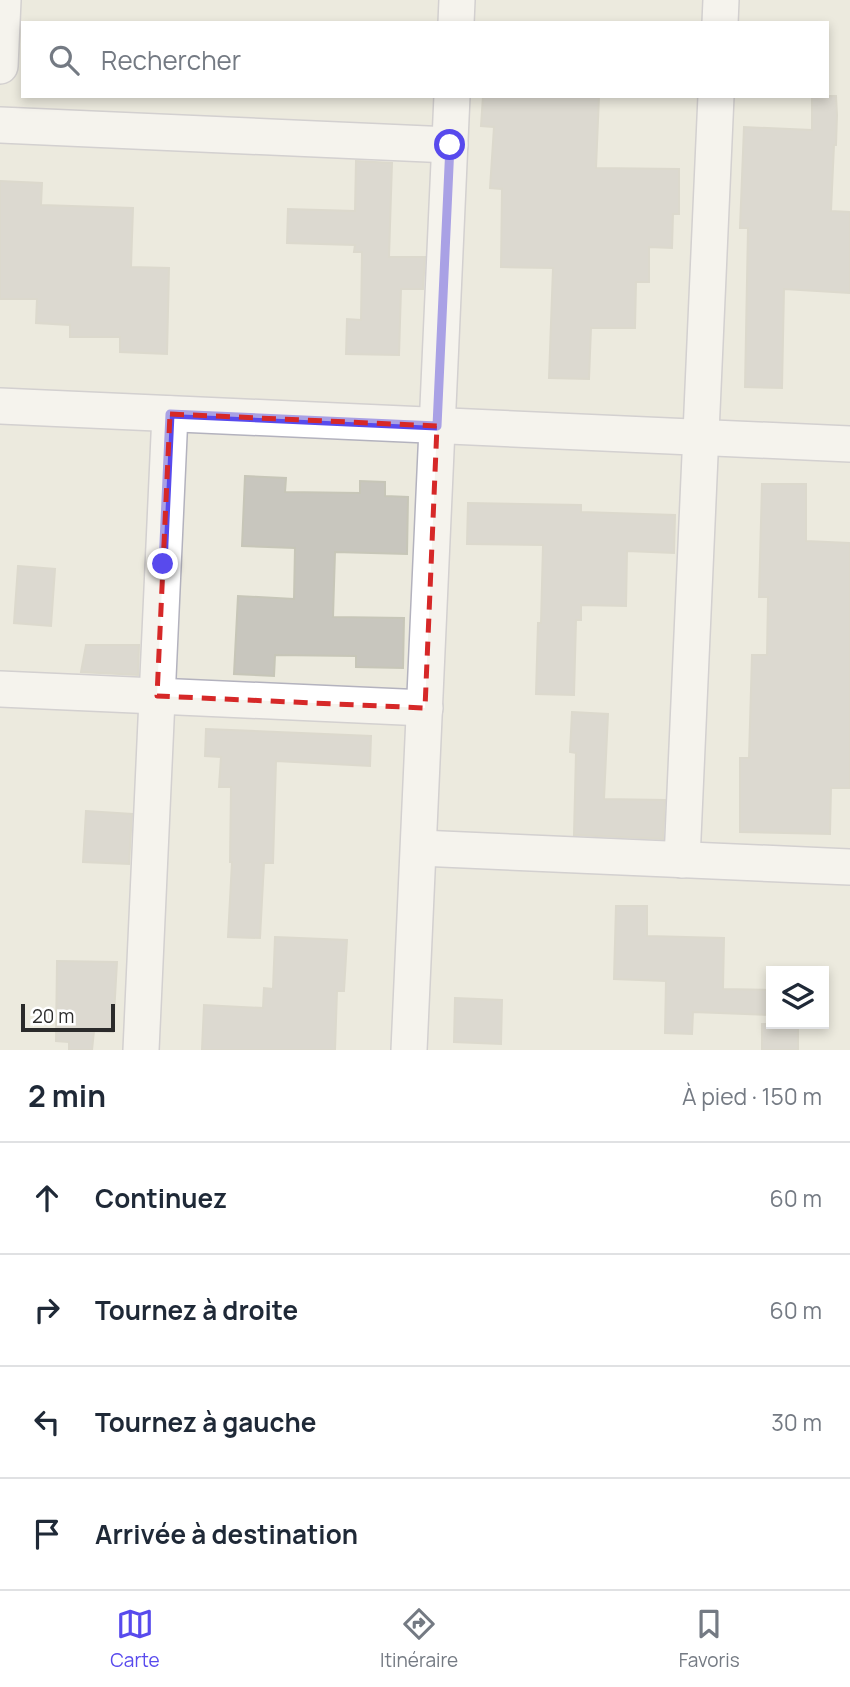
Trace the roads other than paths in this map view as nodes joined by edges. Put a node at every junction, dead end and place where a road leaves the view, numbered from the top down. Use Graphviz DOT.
graph roads {
  1 [pos="3,0"];
  2 [pos="457,0"];
  3 [pos="721,0"];
  4 [pos="456,21"];
  5 [pos="720,21"];
  6 [pos="0,66"];
  7 [pos="452,98"];
  8 [pos="716,98"];
  9 [pos="0,125"];
  10 [pos="450,145"];
  11 [pos="0,406"];
  12 [pos="170,414"];
  13 [pos="437,426"];
  14 [pos="701,438"];
  15 [pos="850,444"];
  16 [pos="0,689"];
  17 [pos="157,696"];
  18 [pos="425,708"];
  19 [pos="419,848"];
  20 [pos="682,860"];
  21 [pos="850,867"];
  22 [pos="141,1050"];
  23 [pos="410,1050"];
  1 -- 6 [label="street"];
  2 -- 4 [label="street"];
  3 -- 5 [label="street"];
  7 -- 10 [label="street"];
  8 -- 14 [label="street"];
  9 -- 10 [label="street"];
  10 -- 13 [label="street"];
  11 -- 12 [label="street"];
  12 -- 13 [label="street"];
  12 -- 17 [label="street"];
  13 -- 14 [label="street"];
  13 -- 18 [label="street"];
  14 -- 15 [label="street"];
  14 -- 20 [label="street"];
  16 -- 17 [label="street"];
  17 -- 18 [label="street"];
  17 -- 22 [label="street"];
  18 -- 19 [label="street"];
  19 -- 20 [label="street"];
  19 -- 23 [label="street"];
  20 -- 21 [label="street"];
}
